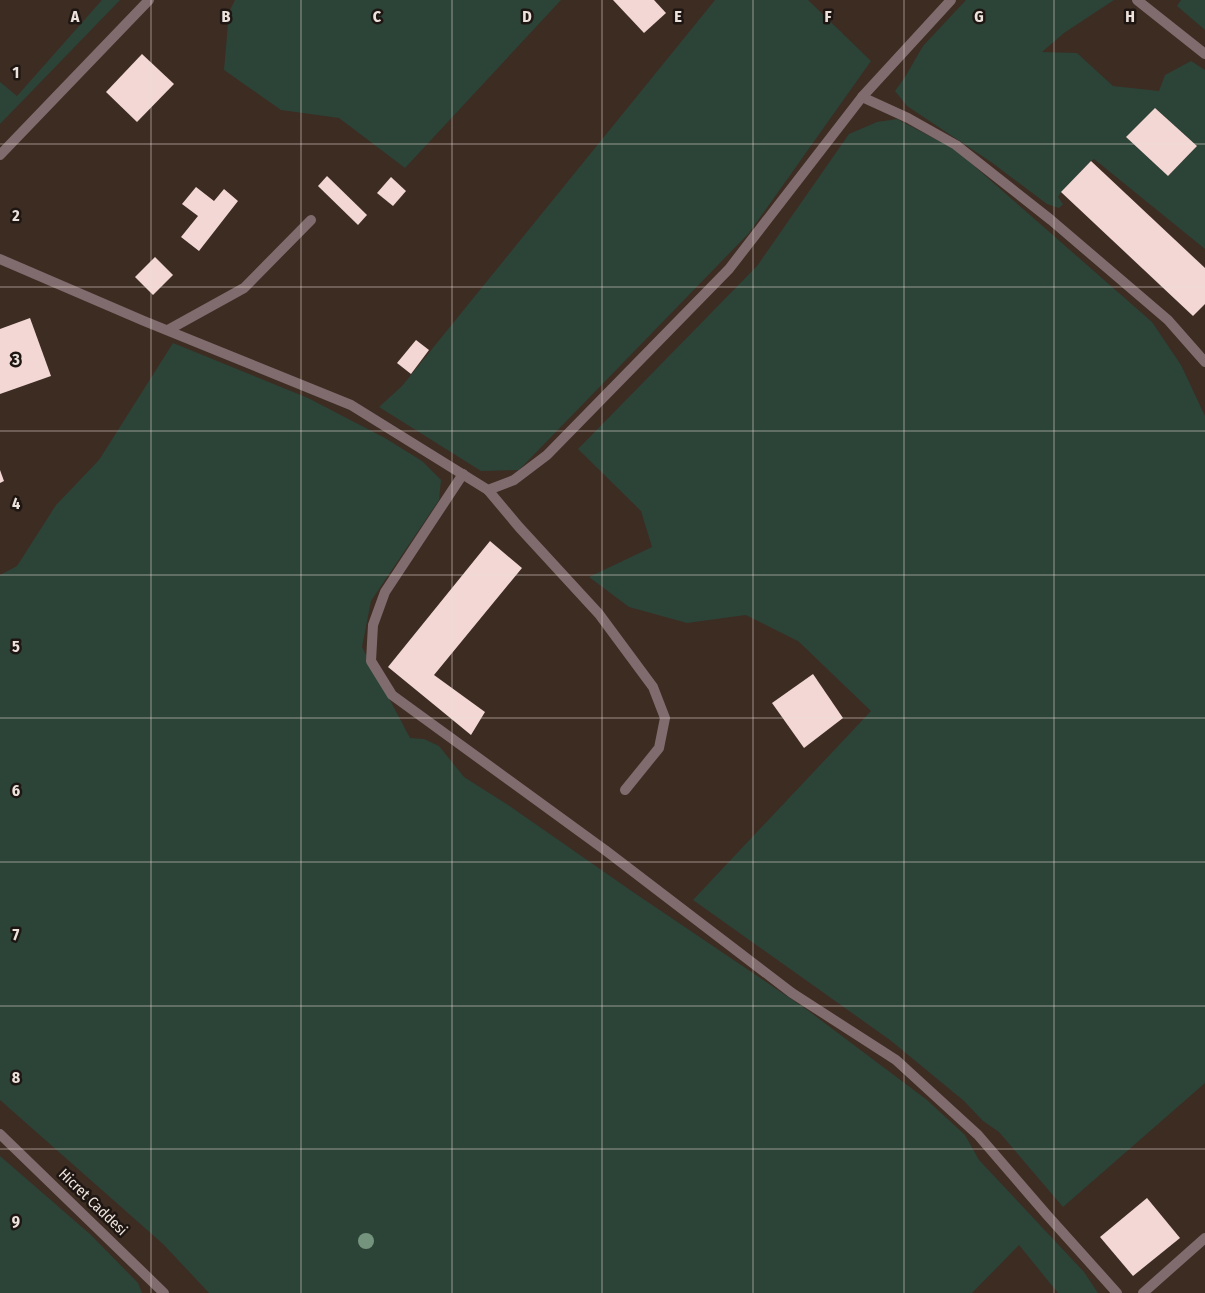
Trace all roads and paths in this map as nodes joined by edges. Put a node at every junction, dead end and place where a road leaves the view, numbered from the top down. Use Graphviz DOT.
graph roads {
  1 [pos="149,0"];
  2 [pos="951,0"];
  3 [pos="1137,0"];
  4 [pos="1205,54"];
  5 [pos="862,97"];
  6 [pos="0,155"];
  7 [pos="311,220"];
  8 [pos="0,259"];
  9 [pos="168,330"];
  10 [pos="1205,362"];
  11 [pos="463,474"];
  12 [pos="488,490"];
  13 [pos="625,790"];
  14 [pos="0,1134"];
  15 [pos="1205,1238"];
  16 [pos="164,1293"];
  17 [pos="1117,1293"];
  18 [pos="1143,1293"];
  1 -- 6 [label="street"];
  2 -- 5 [label="street"];
  3 -- 4 [label="street"];
  5 -- 10 [label="street"];
  5 -- 12 [label="street"];
  7 -- 9 [label="street"];
  8 -- 9 [label="street"];
  9 -- 11 [label="street"];
  11 -- 12 [label="street"];
  11 -- 17 [label="street"];
  12 -- 13 [label="street"];
  14 -- 16 [label="street, Hicret Caddesi"];
  15 -- 18 [label="street"];
}
